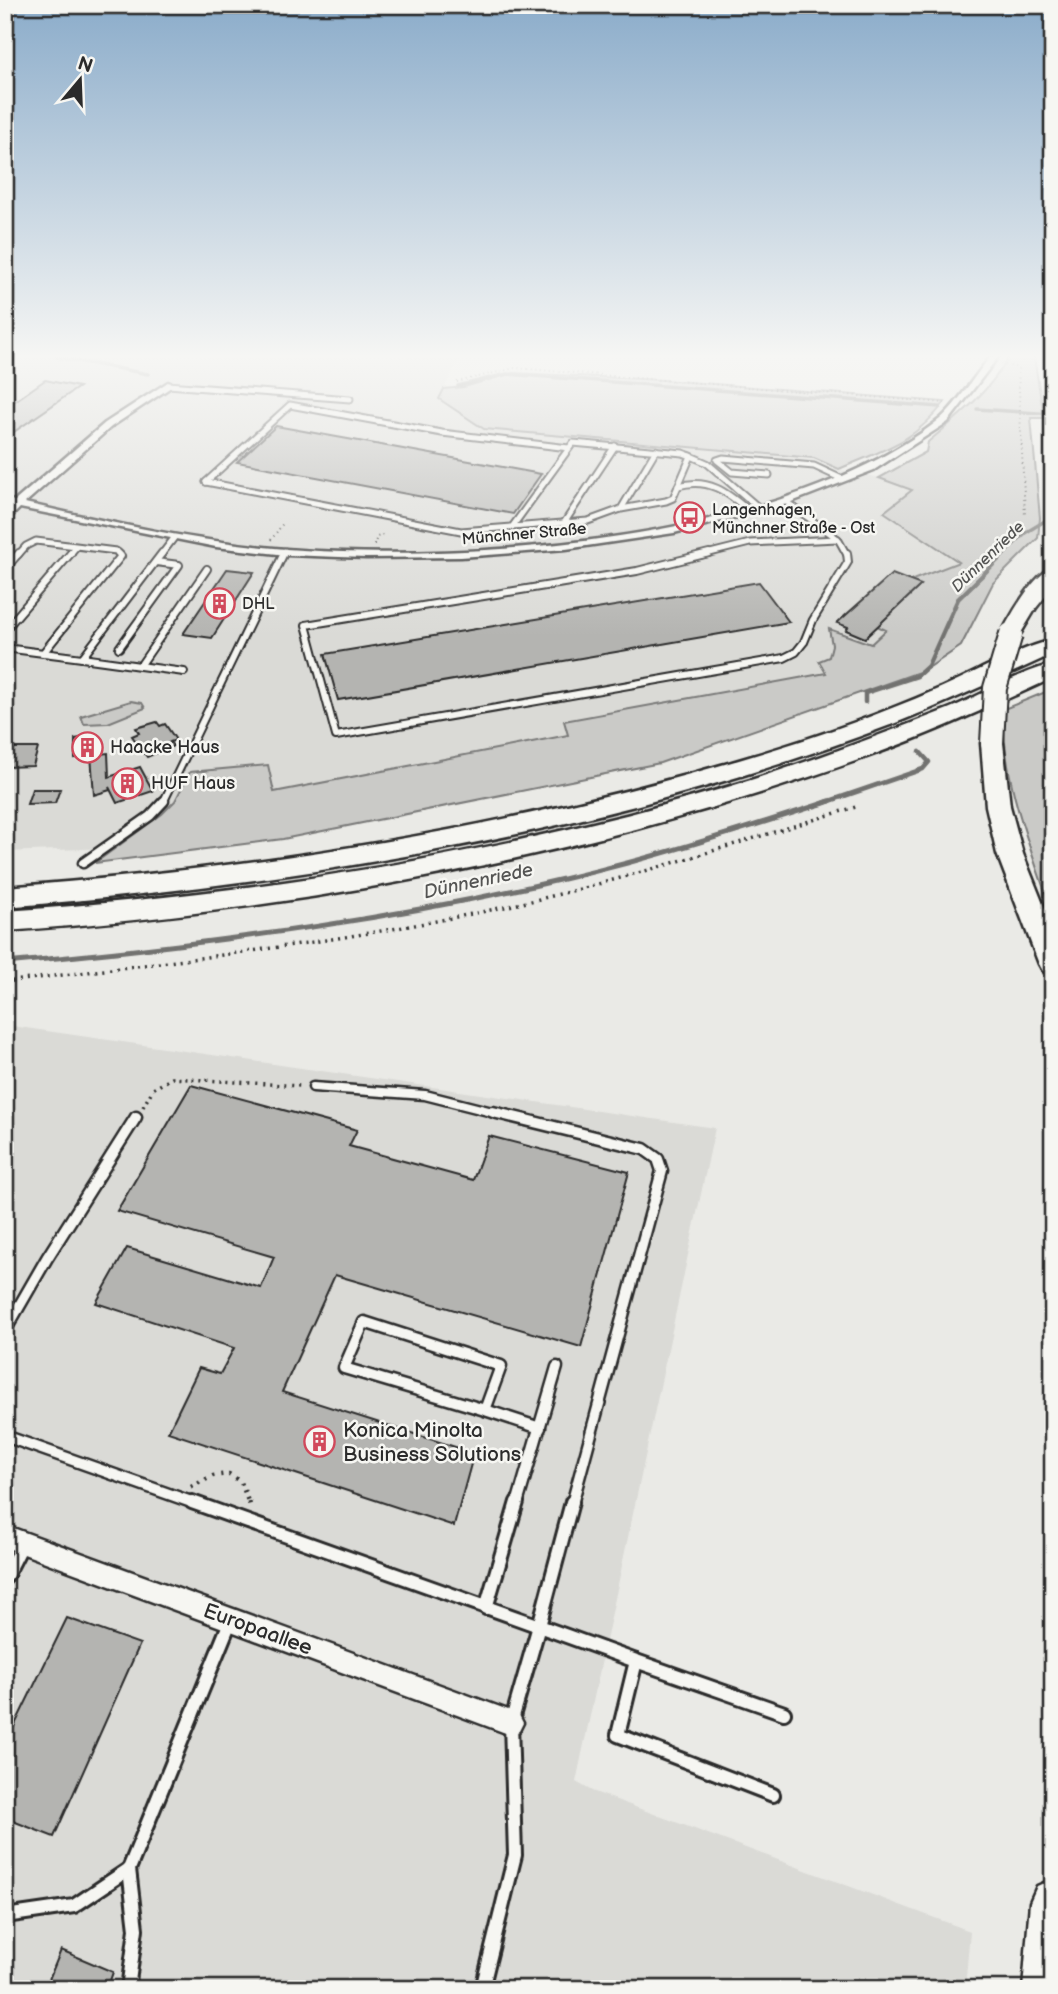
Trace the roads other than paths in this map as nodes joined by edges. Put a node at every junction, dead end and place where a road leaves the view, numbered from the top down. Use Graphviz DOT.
graph roads {
  1 [pos="80,450"];
  2 [pos="241,450"];
  3 [pos="568,450"];
  4 [pos="612,450"];
  5 [pos="656,450"];
  6 [pos="901,450"];
  7 [pos="691,456"];
  8 [pos="769,475"];
  9 [pos="842,479"];
  10 [pos="678,486"];
  11 [pos="785,501"];
  12 [pos="5,502"];
  13 [pos="17,505"];
  14 [pos="5,509"];
  15 [pos="621,509"];
  16 [pos="754,510"];
  17 [pos="5,520"];
  18 [pos="564,523"];
  19 [pos="512,527"];
  20 [pos="174,538"];
  21 [pos="838,539"];
  22 [pos="76,547"];
  23 [pos="285,551"];
  24 [pos="156,562"];
  25 [pos="5,569"];
  26 [pos="207,569"];
  27 [pos="1053,574"];
  28 [pos="5,630"];
  29 [pos="1053,646"];
  30 [pos="5,648"];
  31 [pos="119,648"];
  32 [pos="43,653"];
  33 [pos="82,658"];
  34 [pos="140,666"];
  35 [pos="1053,670"];
  36 [pos="184,672"];
  37 [pos="83,863"];
  38 [pos="5,897"];
  39 [pos="5,921"];
  40 [pos="1053,964"];
  41 [pos="313,1087"];
  42 [pos="136,1117"];
  43 [pos="5,1331"];
  44 [pos="557,1367"];
  45 [pos="485,1410"];
  46 [pos="540,1428"];
  47 [pos="5,1436"];
  48 [pos="14,1539"];
  49 [pos="5,1578"];
  50 [pos="486,1608"];
  51 [pos="231,1619"];
  52 [pos="539,1626"];
  53 [pos="636,1661"];
  54 [pos="784,1713"];
  55 [pos="511,1723"];
  56 [pos="773,1795"];
  57 [pos="129,1869"];
  58 [pos="1053,1902"];
  59 [pos="5,1916"];
  60 [pos="128,1989"];
  61 [pos="482,1989"];
  62 [pos="1048,1989"];
  1 -- 13 [label="street"];
  2 -- 19 [label="lane"];
  3 -- 19 [label="lane"];
  4 -- 18 [label="lane"];
  5 -- 7 [label="lane"];
  5 -- 15 [label="lane"];
  6 -- 9 [label="street, Münchner Straße"];
  7 -- 10 [label="lane"];
  7 -- 16 [label="lane"];
  8 -- 9 [label="lane"];
  9 -- 11 [label="street, Münchner Straße"];
  10 -- 15 [label="lane"];
  10 -- 16 [label="lane"];
  11 -- 16 [label="street, Münchner Straße"];
  11 -- 21 [label="lane"];
  12 -- 13 [label="street, Münchner Straße"];
  13 -- 14 [label="street"];
  13 -- 17 [label="street"];
  13 -- 20 [label="street, Münchner Straße"];
  15 -- 18 [label="lane"];
  16 -- 23 [label="street, Münchner Straße"];
  18 -- 19 [label="lane"];
  20 -- 23 [label="street, Münchner Straße"];
  20 -- 24 [label="lane"];
  21 -- 21 [label="lane"];
  22 -- 25 [label="lane"];
  22 -- 28 [label="lane"];
  22 -- 32 [label="lane"];
  23 -- 37 [label="lane"];
  24 -- 31 [label="lane"];
  24 -- 33 [label="lane"];
  26 -- 34 [label="lane"];
  27 -- 40 [label="highway, bridge"];
  29 -- 38 [label="highway"];
  30 -- 32 [label="lane"];
  32 -- 33 [label="lane"];
  33 -- 34 [label="lane"];
  34 -- 36 [label="lane"];
  35 -- 39 [label="highway"];
  41 -- 52 [label="lane"];
  42 -- 43 [label="lane"];
  44 -- 46 [label="lane"];
  45 -- 45 [label="lane"];
  45 -- 46 [label="lane"];
  46 -- 50 [label="lane"];
  47 -- 50 [label="lane"];
  48 -- 49 [label="lane"];
  48 -- 51 [label="street, Europaallee"];
  50 -- 52 [label="lane"];
  51 -- 55 [label="street, Europaallee"];
  51 -- 57 [label="lane"];
  52 -- 53 [label="lane"];
  52 -- 55 [label="lane"];
  53 -- 54 [label="lane"];
  53 -- 56 [label="lane"];
  55 -- 61 [label="lane"];
  57 -- 59 [label="lane"];
  57 -- 60 [label="lane"];
  58 -- 62 [label="highway"];
}
